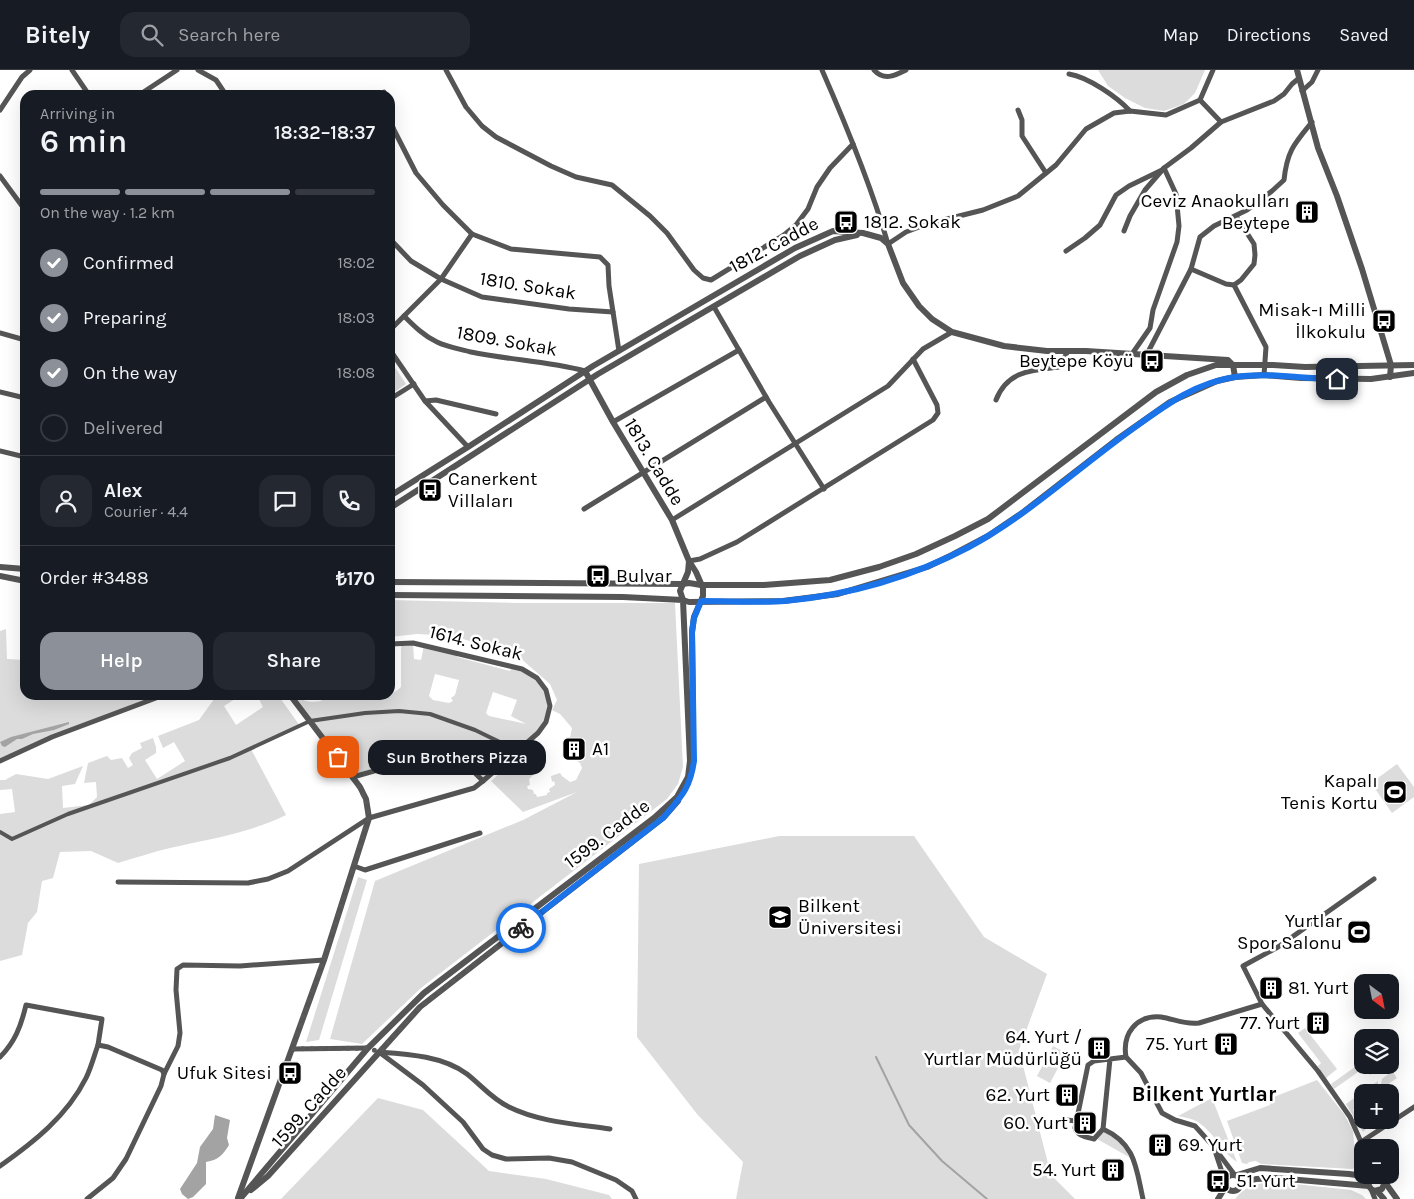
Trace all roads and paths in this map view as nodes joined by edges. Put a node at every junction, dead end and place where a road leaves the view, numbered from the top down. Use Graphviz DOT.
graph roads {
  1 [pos="30,70"];
  2 [pos="72,70"];
  3 [pos="177,70"];
  4 [pos="198,70"];
  5 [pos="446,70"];
  6 [pos="822,70"];
  7 [pos="874,70"];
  8 [pos="906,70"];
  9 [pos="1213,70"];
  10 [pos="1297,70"];
  11 [pos="1318,70"];
  12 [pos="1069,74"];
  13 [pos="1298,79"];
  14 [pos="86,90"];
  15 [pos="147,90"];
  16 [pos="223,90"];
  17 [pos="1302,91"];
  18 [pos="1200,100"];
  19 [pos="0,110"];
  20 [pos="1018,110"];
  21 [pos="1130,111"];
  22 [pos="1221,122"];
  23 [pos="1312,122"];
  24 [pos="395,134"];
  25 [pos="853,144"];
  26 [pos="1164,168"];
  27 [pos="1046,173"];
  28 [pos="0,176"];
  29 [pos="20,203"];
  30 [pos="1236,216"];
  31 [pos="1124,231"];
  32 [pos="863,233"];
  33 [pos="472,234"];
  34 [pos="395,244"];
  35 [pos="888,244"];
  36 [pos="1066,251"];
  37 [pos="1191,269"];
  38 [pos="441,279"];
  39 [pos="1234,285"];
  40 [pos="714,307"];
  41 [pos="613,312"];
  42 [pos="404,316"];
  43 [pos="395,325"];
  44 [pos="952,332"];
  45 [pos="0,333"];
  46 [pos="20,339"];
  47 [pos="739,350"];
  48 [pos="619,351"];
  49 [pos="1068,351"];
  50 [pos="1132,354"];
  51 [pos="1147,354"];
  52 [pos="395,357"];
  53 [pos="913,359"];
  54 [pos="1233,365"];
  55 [pos="1266,365"];
  56 [pos="1391,365"];
  57 [pos="1414,365"];
  58 [pos="585,371"];
  59 [pos="1414,373"];
  60 [pos="1264,375"];
  61 [pos="1235,377"];
  62 [pos="1390,377"];
  63 [pos="589,380"];
  64 [pos="414,384"];
  65 [pos="0,392"];
  66 [pos="20,397"];
  67 [pos="395,397"];
  68 [pos="766,397"];
  69 [pos="996,400"];
  70 [pos="425,401"];
  71 [pos="496,414"];
  72 [pos="612,422"];
  73 [pos="796,443"];
  74 [pos="468,447"];
  75 [pos="0,451"];
  76 [pos="20,456"];
  77 [pos="644,472"];
  78 [pos="824,489"];
  79 [pos="395,493"];
  80 [pos="395,505"];
  81 [pos="584,509"];
  82 [pos="672,520"];
  83 [pos="689,561"];
  84 [pos="0,567"];
  85 [pos="20,569"];
  86 [pos="0,576"];
  87 [pos="20,580"];
  88 [pos="395,582"];
  89 [pos="683,584"];
  90 [pos="701,584"];
  91 [pos="395,595"];
  92 [pos="683,600"];
  93 [pos="701,601"];
  94 [pos="395,644"];
  95 [pos="151,700"];
  96 [pos="294,700"];
  97 [pos="310,721"];
  98 [pos="518,751"];
  99 [pos="0,762"];
  100 [pos="353,777"];
  101 [pos="483,782"];
  102 [pos="369,818"];
  103 [pos="0,832"];
  104 [pos="480,834"];
  105 [pos="354,866"];
  106 [pos="1374,879"];
  107 [pos="118,882"];
  108 [pos="324,960"];
  109 [pos="1262,1004"];
  110 [pos="98,1045"];
  111 [pos="368,1048"];
  112 [pos="292,1049"];
  113 [pos="379,1052"];
  114 [pos="0,1057"];
  115 [pos="1126,1057"];
  116 [pos="1110,1059"];
  117 [pos="164,1074"];
  118 [pos="1414,1107"];
  119 [pos="1067,1120"];
  120 [pos="1076,1121"];
  121 [pos="610,1128"];
  122 [pos="1103,1129"];
  123 [pos="1360,1139"];
  124 [pos="1366,1139"];
  125 [pos="1214,1146"];
  126 [pos="0,1166"];
  127 [pos="1235,1175"];
  128 [pos="1354,1175"];
  129 [pos="1226,1183"];
  130 [pos="1369,1184"];
  131 [pos="1383,1184"];
  132 [pos="1386,1184"];
  133 [pos="1240,1185"];
  134 [pos="1372,1189"];
  135 [pos="1234,1190"];
  136 [pos="87,1199"];
  137 [pos="240,1199"];
  138 [pos="636,1199"];
  139 [pos="1143,1199"];
  140 [pos="1218,1199"];
  141 [pos="1229,1199"];
  142 [pos="1375,1199"];
  143 [pos="1384,1199"];
  144 [pos="1397,1199"];
  1 -- 19 [label="street"];
  2 -- 14 [label="street"];
  3 -- 15 [label="street"];
  4 -- 16 [label="street"];
  5 -- 25 [label="street"];
  6 -- 25 [label="street"];
  7 -- 8 [label="street"];
  9 -- 18 [label="street"];
  10 -- 13 [label="street"];
  11 -- 17 [label="street"];
  12 -- 21 [label="street"];
  13 -- 17 [label="street"];
  13 -- 22 [label="street"];
  17 -- 23 [label="street"];
  18 -- 21 [label="street"];
  18 -- 22 [label="street"];
  20 -- 27 [label="street"];
  21 -- 27 [label="street"];
  22 -- 26 [label="street"];
  23 -- 30 [label="street"];
  23 -- 56 [label="street"];
  24 -- 33 [label="street"];
  25 -- 35 [label="street"];
  26 -- 31 [label="street"];
  26 -- 36 [label="street"];
  26 -- 50 [label="street"];
  27 -- 35 [label="street"];
  28 -- 29 [label="street"];
  30 -- 37 [label="street"];
  30 -- 39 [label="street"];
  32 -- 35 [label="street"];
  32 -- 40 [label="street, 1812. Cadde"];
  32 -- 48 [label="street, 1812. Cadde"];
  33 -- 38 [label="street"];
  33 -- 41 [label="street"];
  34 -- 38 [label="street, 1810. Sokak"];
  35 -- 44 [label="street"];
  37 -- 39 [label="street"];
  37 -- 51 [label="street"];
  38 -- 41 [label="street, 1810. Sokak"];
  38 -- 42 [label="street"];
  39 -- 55 [label="street"];
  40 -- 47 [label="street"];
  40 -- 63 [label="street, 1812. Cadde"];
  41 -- 48 [label="street"];
  42 -- 43 [label="street"];
  42 -- 58 [label="street, 1809. Sokak"];
  44 -- 49 [label="street"];
  44 -- 53 [label="street"];
  45 -- 46 [label="street"];
  47 -- 68 [label="street"];
  47 -- 72 [label="street"];
  48 -- 58 [label="street, 1812. Cadde"];
  49 -- 50 [label="street"];
  49 -- 69 [label="street"];
  50 -- 51 [label="street"];
  51 -- 54 [label="street"];
  52 -- 64 [label="street"];
  53 -- 73 [label="street"];
  53 -- 78 [label="street"];
  54 -- 55 [label="street"];
  54 -- 61 [label="street"];
  54 -- 90 [label="street"];
  55 -- 56 [label="street"];
  55 -- 60 [label="street"];
  56 -- 57 [label="street"];
  56 -- 62 [label="street"];
  58 -- 63 [label="street, 1813. Cadde"];
  58 -- 74 [label="street, 1812. Cadde"];
  59 -- 62 [label="street"];
  60 -- 61 [label="street"];
  60 -- 62 [label="street"];
  61 -- 93 [label="street"];
  63 -- 72 [label="street, 1813. Cadde"];
  63 -- 80 [label="street, 1812. Cadde"];
  64 -- 67 [label="street"];
  64 -- 70 [label="street"];
  65 -- 66 [label="street"];
  68 -- 73 [label="street"];
  68 -- 77 [label="street"];
  70 -- 71 [label="street"];
  70 -- 74 [label="street"];
  72 -- 77 [label="street, 1813. Cadde"];
  73 -- 78 [label="street"];
  73 -- 82 [label="street"];
  74 -- 79 [label="street, 1812. Cadde"];
  75 -- 76 [label="street"];
  77 -- 81 [label="street"];
  77 -- 82 [label="street, 1813. Cadde"];
  78 -- 83 [label="street"];
  82 -- 83 [label="street, 1813. Cadde"];
  83 -- 89 [label="street"];
  83 -- 90 [label="street, 1813. Cadde"];
  84 -- 85 [label="street"];
  86 -- 87 [label="street"];
  88 -- 89 [label="street"];
  89 -- 90 [label="street"];
  89 -- 92 [label="street"];
  90 -- 93 [label="street"];
  91 -- 92 [label="street"];
  92 -- 93 [label="street"];
  92 -- 111 [label="street, 1599. Cadde"];
  93 -- 113 [label="street, 1599. Cadde"];
  94 -- 98 [label="street, 1614. Sokak"];
  95 -- 99 [label="street"];
  96 -- 97 [label="street"];
  97 -- 98 [label="street"];
  97 -- 100 [label="street"];
  97 -- 103 [label="street"];
  98 -- 101 [label="street, 1614. Sokak"];
  100 -- 101 [label="street"];
  100 -- 102 [label="street"];
  101 -- 102 [label="street, 1614. Sokak"];
  102 -- 105 [label="street"];
  102 -- 107 [label="street, 1614. Sokak"];
  104 -- 105 [label="street"];
  105 -- 108 [label="street"];
  106 -- 109 [label="street"];
  108 -- 112 [label="street"];
  108 -- 117 [label="street"];
  109 -- 115 [label="street"];
  109 -- 123 [label="street"];
  110 -- 114 [label="street"];
  110 -- 117 [label="street"];
  110 -- 126 [label="street"];
  111 -- 112 [label="street"];
  111 -- 113 [label="street"];
  111 -- 137 [label="street, 1599. Cadde"];
  112 -- 137 [label="street"];
  113 -- 121 [label="street"];
  113 -- 137 [label="street, 1599. Cadde"];
  113 -- 138 [label="street"];
  115 -- 116 [label="street"];
  115 -- 125 [label="street"];
  116 -- 120 [label="street"];
  116 -- 122 [label="street"];
  117 -- 136 [label="street"];
  118 -- 124 [label="street"];
  119 -- 120 [label="street"];
  120 -- 122 [label="street"];
  122 -- 139 [label="street"];
  125 -- 127 [label="street"];
  125 -- 129 [label="street"];
  127 -- 128 [label="street"];
  127 -- 129 [label="street"];
  127 -- 133 [label="street"];
  129 -- 135 [label="street"];
  129 -- 140 [label="street"];
  130 -- 134 [label="street"];
  131 -- 134 [label="street"];
  132 -- 144 [label="street"];
  133 -- 134 [label="street"];
  133 -- 135 [label="street"];
  134 -- 142 [label="street"];
  134 -- 143 [label="street"];
  135 -- 141 [label="street"];
}
